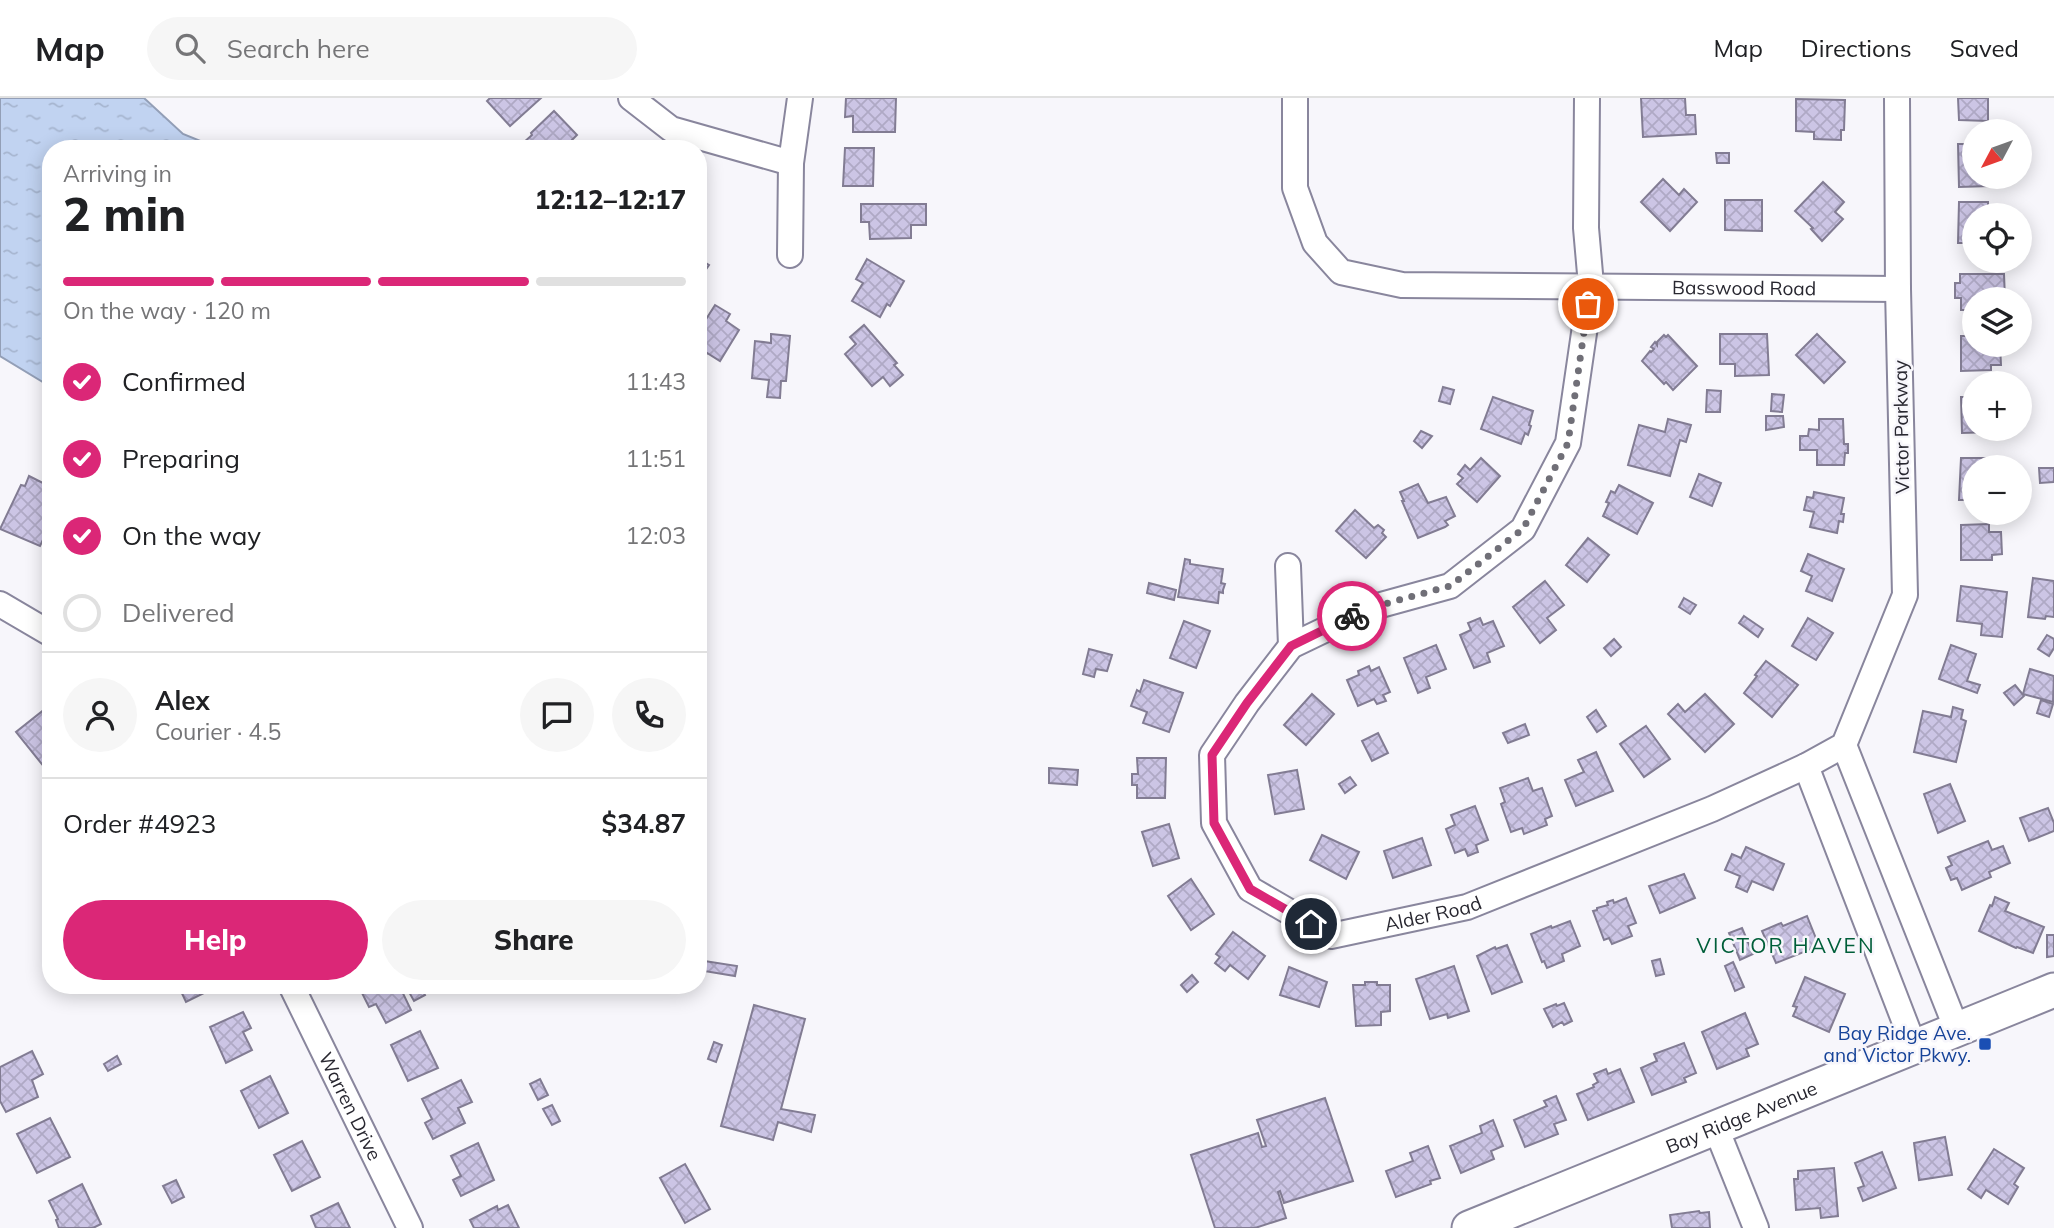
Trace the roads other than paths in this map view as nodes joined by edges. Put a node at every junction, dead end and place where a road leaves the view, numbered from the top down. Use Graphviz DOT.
graph roads {
  1 [pos="631,98"];
  2 [pos="800,98"];
  3 [pos="1296,98"];
  4 [pos="1587,98"];
  5 [pos="1897,98"];
  6 [pos="791,163"];
  7 [pos="790,255"];
  8 [pos="1591,285"];
  9 [pos="1898,289"];
  10 [pos="1288,566"];
  11 [pos="0,604"];
  12 [pos="42,629"];
  13 [pos="1291,646"];
  14 [pos="1844,745"];
  15 [pos="1806,766"];
  16 [pos="2054,990"];
  17 [pos="295,994"];
  18 [pos="1956,1030"];
  19 [pos="1914,1046"];
  20 [pos="1716,1128"];
  21 [pos="410,1228"];
  22 [pos="1469,1228"];
  23 [pos="1756,1228"];
  1 -- 6 [label="street"];
  2 -- 6 [label="street"];
  3 -- 8 [label="street, Basswood Road"];
  4 -- 8 [label="street"];
  5 -- 9 [label="street, Victor Parkway"];
  6 -- 7 [label="street"];
  8 -- 9 [label="street, Basswood Road"];
  8 -- 13 [label="street"];
  9 -- 14 [label="street, Victor Parkway"];
  10 -- 13 [label="street"];
  11 -- 12 [label="street"];
  13 -- 15 [label="street, Alder Road"];
  14 -- 15 [label="street"];
  14 -- 18 [label="street"];
  15 -- 19 [label="street"];
  16 -- 18 [label="main road, Bay Ridge Avenue"];
  17 -- 21 [label="street, Warren Drive"];
  18 -- 19 [label="main road, Bay Ridge Avenue"];
  19 -- 20 [label="main road, Bay Ridge Avenue"];
  20 -- 22 [label="main road, Bay Ridge Avenue"];
  20 -- 23 [label="street"];
}
